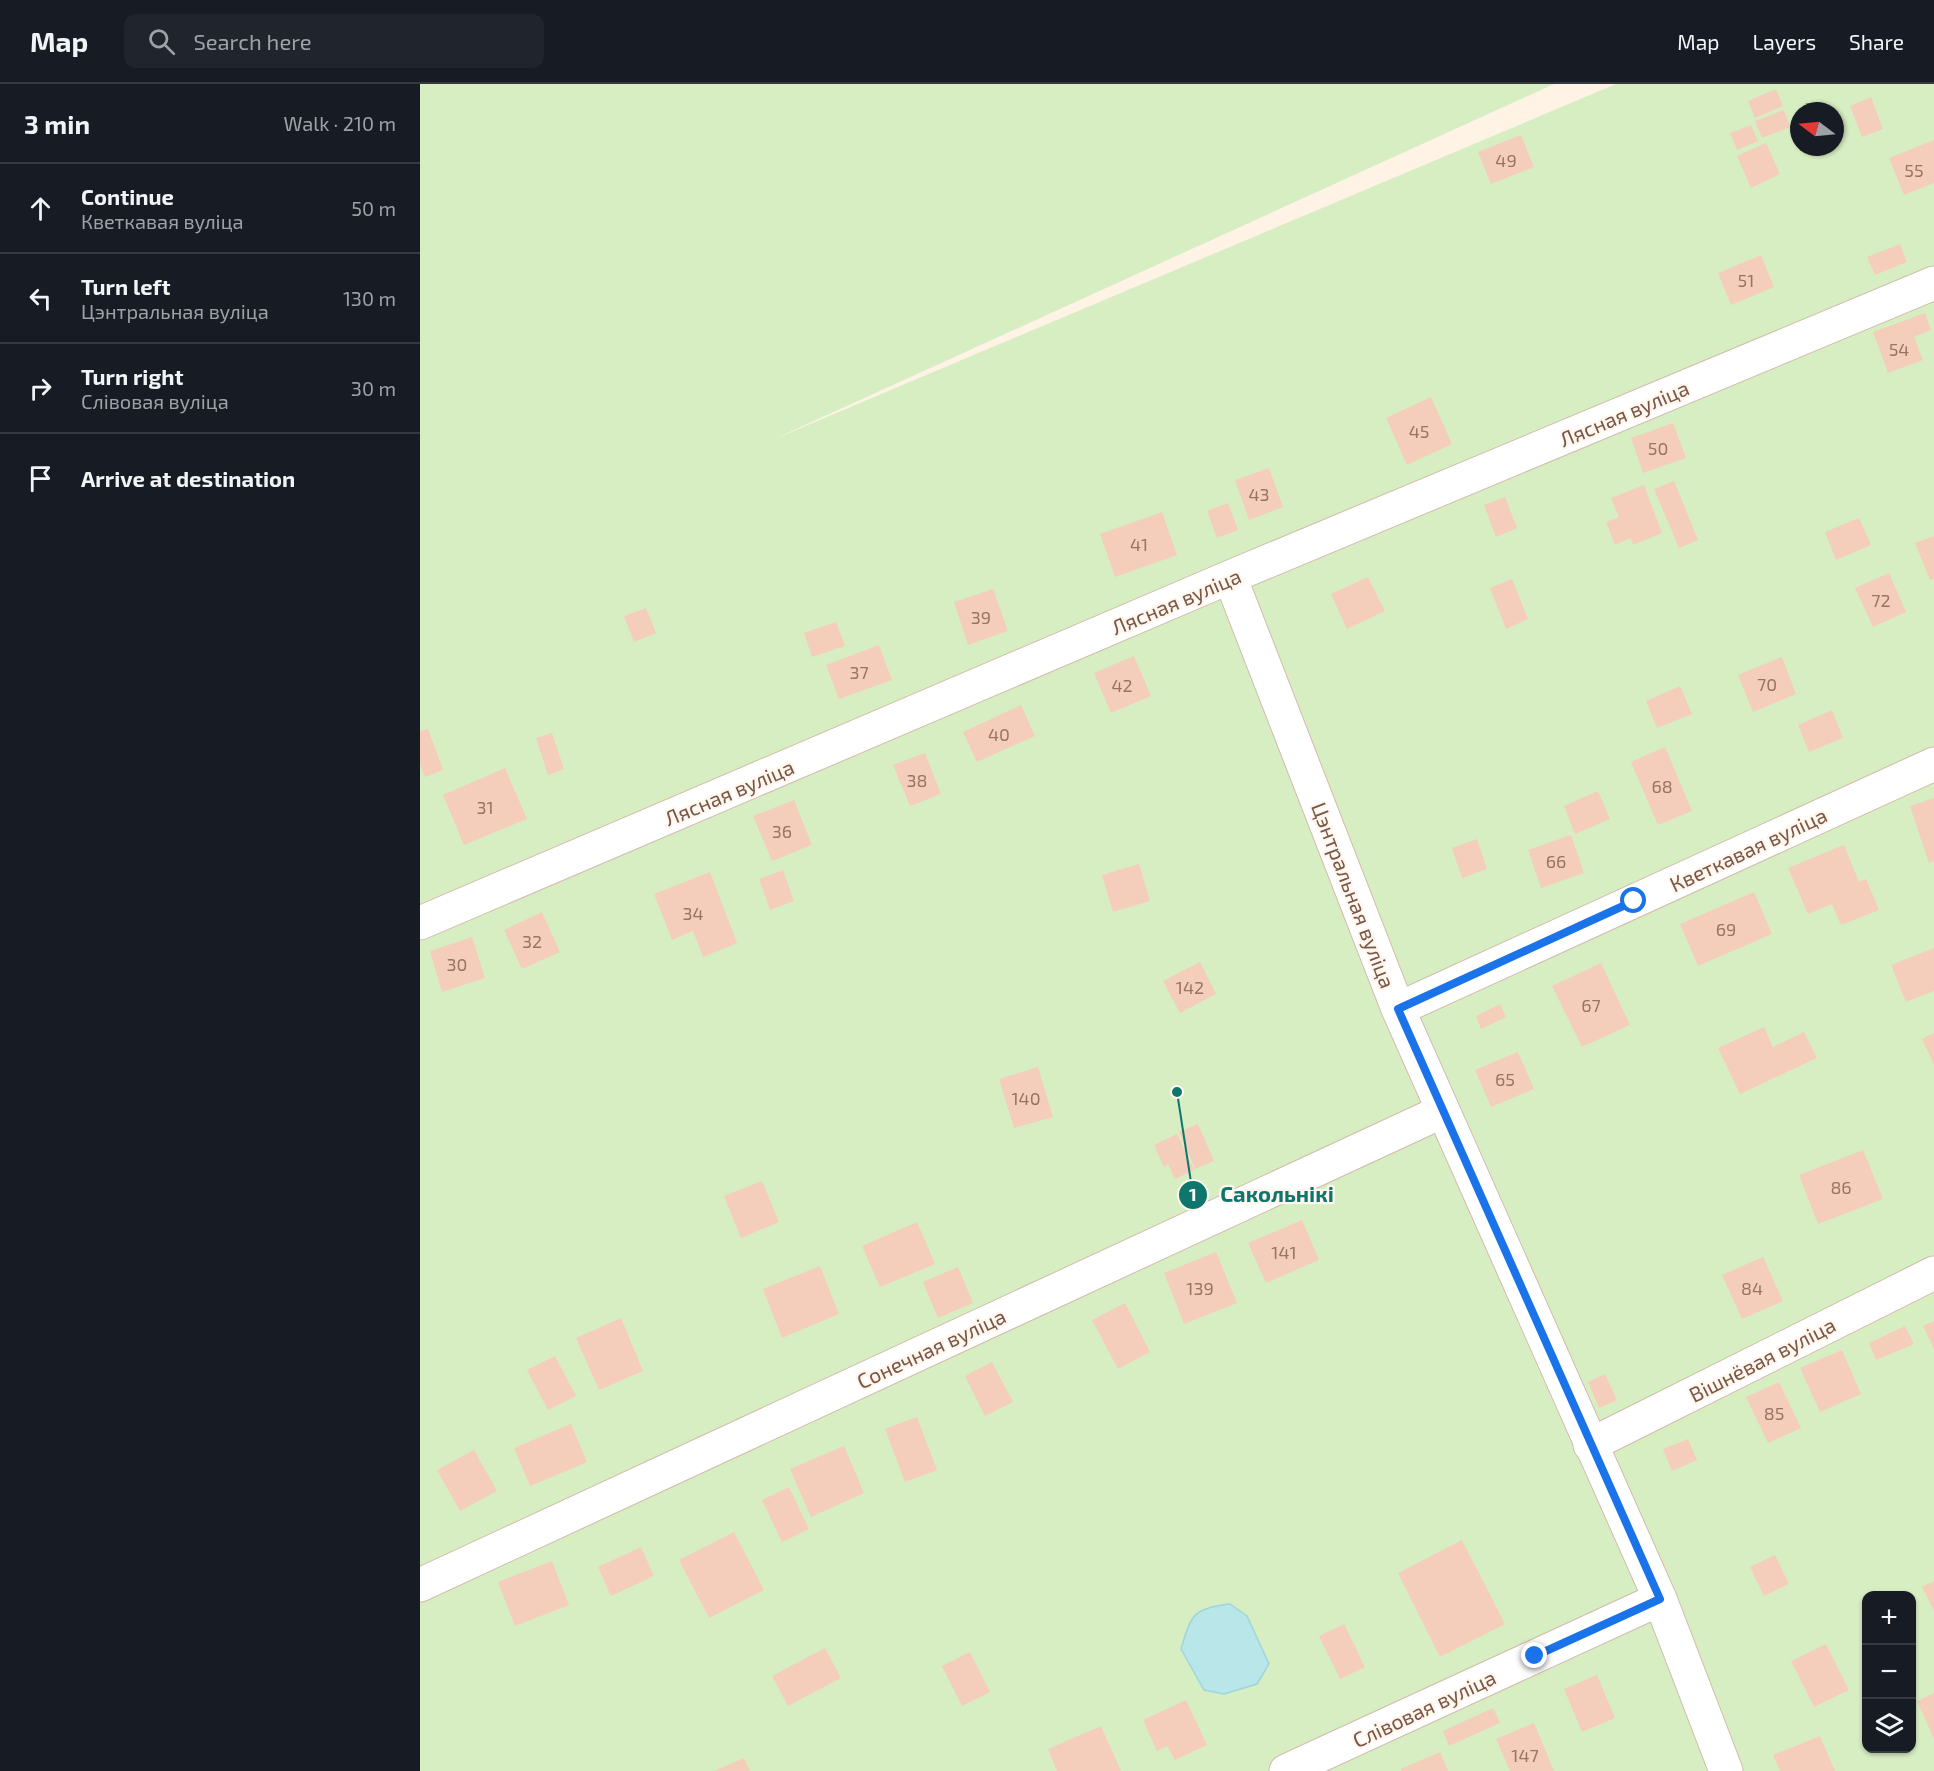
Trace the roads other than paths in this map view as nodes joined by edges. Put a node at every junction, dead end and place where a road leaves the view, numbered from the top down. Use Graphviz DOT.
graph roads {
  1 [pos="1934,283"];
  2 [pos="1230,577"];
  3 [pos="1934,764"];
  4 [pos="420,923"];
  5 [pos="1398,1009"];
  6 [pos="1443,1111"];
  7 [pos="1934,1273"];
  8 [pos="1590,1445"];
  9 [pos="420,1585"];
  10 [pos="1660,1599"];
  11 [pos="1286,1771"];
  12 [pos="1726,1771"];
  1 -- 2 [label="street, Лясная вуліца"];
  2 -- 4 [label="street, Лясная вуліца"];
  2 -- 5 [label="street, Цэнтральная вуліца"];
  3 -- 5 [label="street, Кветкавая вуліца"];
  5 -- 6 [label="street, Цэнтральная вуліца"];
  6 -- 8 [label="street, Цэнтральная вуліца"];
  6 -- 9 [label="street, Сонечная вуліца"];
  7 -- 8 [label="street, Вішнёвая вуліца"];
  8 -- 10 [label="street, Цэнтральная вуліца"];
  10 -- 11 [label="street, Слівовая вуліца"];
  10 -- 12 [label="street, Цэнтральная вуліца"];
}
